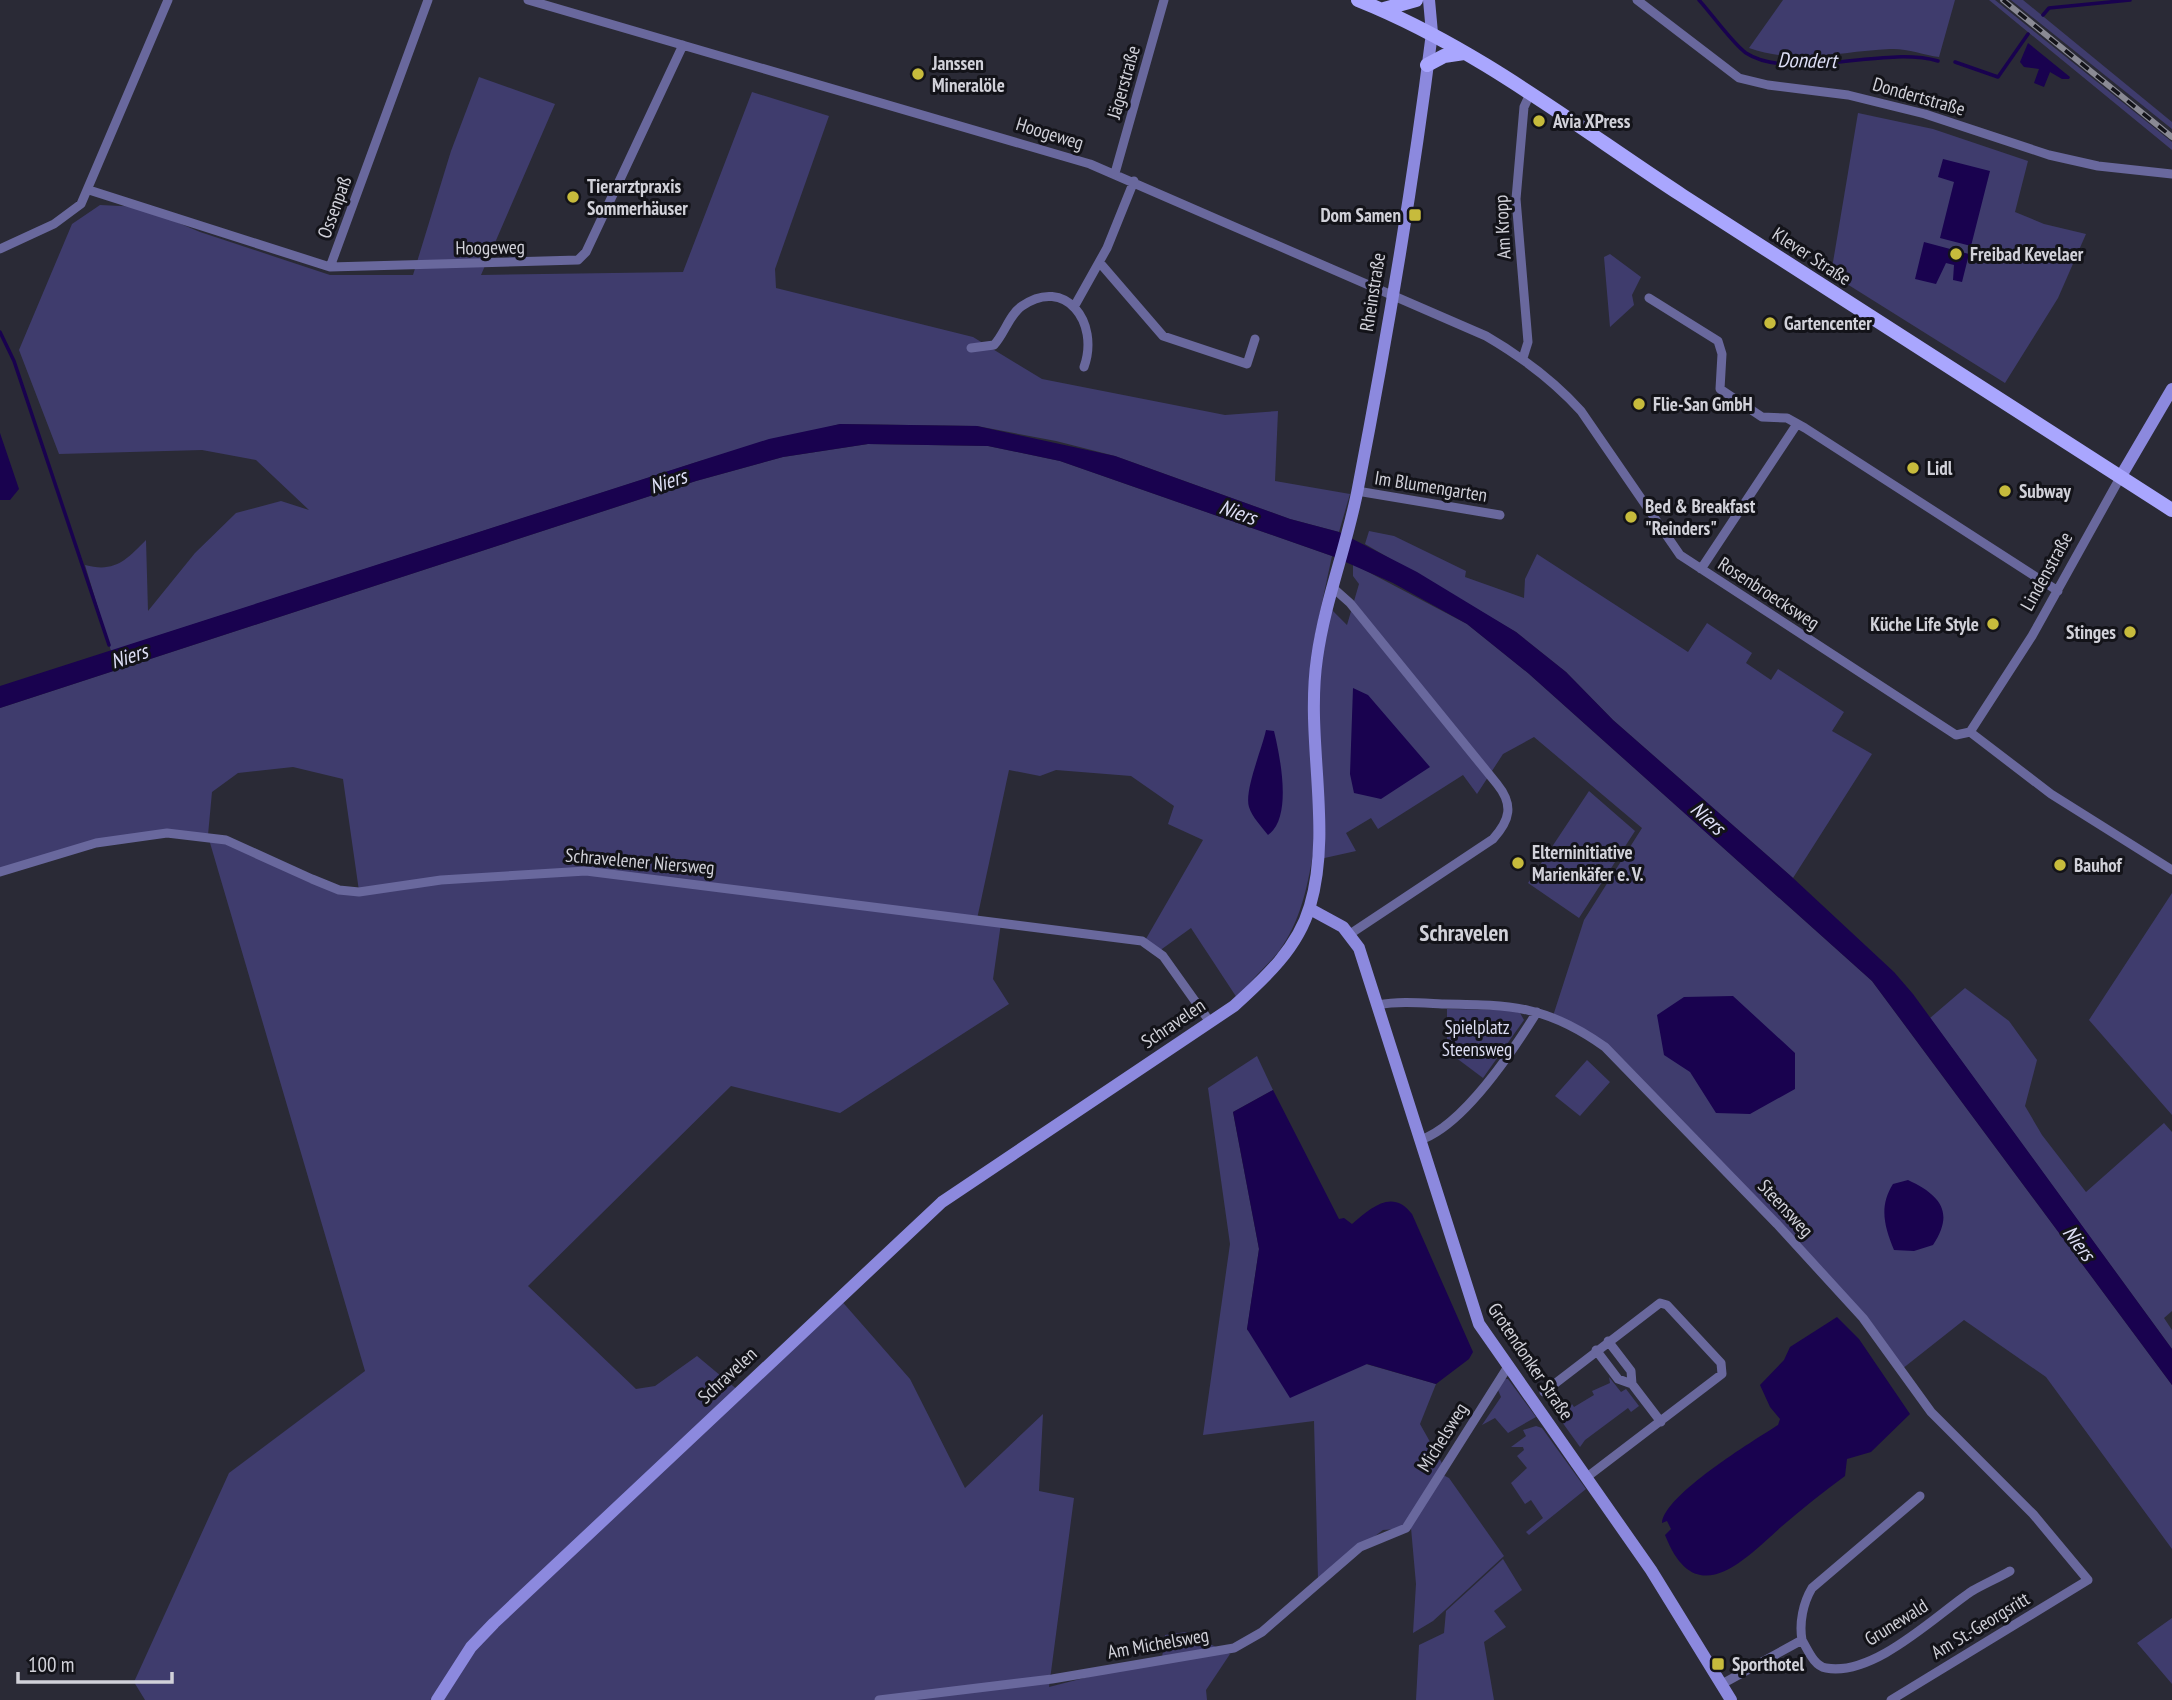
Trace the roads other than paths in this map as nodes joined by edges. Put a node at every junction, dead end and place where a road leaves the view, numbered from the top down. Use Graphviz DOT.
graph roads {
  1 [pos="168,0"];
  2 [pos="428,0"];
  3 [pos="528,0"];
  4 [pos="1164,0"];
  5 [pos="1358,0"];
  6 [pos="1416,0"];
  7 [pos="1429,0"];
  8 [pos="1637,0"];
  9 [pos="1382,9"];
  10 [pos="1432,33"];
  11 [pos="683,45"];
  12 [pos="1464,53"];
  13 [pos="1427,65"];
  14 [pos="1530,94"];
  15 [pos="1115,173"];
  16 [pos="2172,174"];
  17 [pos="1134,181"];
  18 [pos="89,190"];
  19 [pos="0,249"];
  20 [pos="1100,263"];
  21 [pos="330,267"];
  22 [pos="1392,297"];
  23 [pos="1649,299"];
  24 [pos="1074,307"];
  25 [pos="1255,339"];
  26 [pos="971,348"];
  27 [pos="1523,358"];
  28 [pos="1084,368"];
  29 [pos="2172,389"];
  30 [pos="1797,424"];
  31 [pos="2120,477"];
  32 [pos="1357,491"];
  33 [pos="2172,510"];
  34 [pos="1500,515"];
  35 [pos="1701,569"];
  36 [pos="1332,587"];
  37 [pos="2058,591"];
  38 [pos="1970,732"];
  39 [pos="2172,870"];
  40 [pos="0,872"];
  41 [pos="1310,909"];
  42 [pos="1350,934"];
  43 [pos="1378,1005"];
  44 [pos="1536,1012"];
  45 [pos="1210,1022"];
  46 [pos="1420,1140"];
  47 [pos="1608,1341"];
  48 [pos="1596,1350"];
  49 [pos="1509,1365"];
  50 [pos="1632,1384"];
  51 [pos="1544,1392"];
  52 [pos="1661,1422"];
  53 [pos="1587,1477"];
  54 [pos="1920,1496"];
  55 [pos="1406,1528"];
  56 [pos="2010,1571"];
  57 [pos="2088,1580"];
  58 [pos="1802,1640"];
  59 [pos="1722,1684"];
  60 [pos="437,1700"];
  61 [pos="879,1700"];
  62 [pos="1731,1700"];
  63 [pos="1891,1700"];
  1 -- 18 [label="street"];
  2 -- 21 [label="street, Ossenpaß"];
  3 -- 11 [label="street, Hoogeweg"];
  4 -- 15 [label="street, Jägerstraße"];
  5 -- 9 [label="main road, Klever Straße"];
  6 -- 9 [label="main road"];
  7 -- 10 [label="main road, Rheinstraße"];
  8 -- 16 [label="street, Dondertstraße"];
  9 -- 10 [label="main road, Klever Straße"];
  10 -- 12 [label="main road, Klever Straße"];
  10 -- 13 [label="main road, Rheinstraße"];
  11 -- 15 [label="street, Hoogeweg"];
  11 -- 21 [label="street, Hoogeweg"];
  12 -- 13 [label="main road"];
  12 -- 14 [label="main road, Klever Straße"];
  13 -- 22 [label="main road, Rheinstraße"];
  14 -- 27 [label="street, Am Kropp"];
  14 -- 31 [label="main road, Klever Straße"];
  15 -- 17 [label="street, Hoogeweg"];
  17 -- 20 [label="street"];
  17 -- 22 [label="street, Hoogeweg"];
  18 -- 19 [label="street"];
  18 -- 21 [label="street, Ossenpaß"];
  20 -- 24 [label="street"];
  20 -- 25 [label="street"];
  22 -- 27 [label="street, Rosenbroecksweg"];
  22 -- 32 [label="main road, Rheinstraße"];
  23 -- 30 [label="street"];
  24 -- 26 [label="street"];
  24 -- 28 [label="street"];
  27 -- 35 [label="street, Rosenbroecksweg"];
  29 -- 31 [label="main road, Lindenstraße"];
  30 -- 35 [label="street"];
  30 -- 37 [label="street"];
  31 -- 33 [label="main road, Klever Straße"];
  31 -- 37 [label="street, Lindenstraße"];
  32 -- 34 [label="street, Im Blumengarten"];
  32 -- 36 [label="main road, Rheinstraße"];
  35 -- 38 [label="street, Rosenbroecksweg"];
  36 -- 41 [label="main road, Schravelen"];
  36 -- 42 [label="street"];
  37 -- 38 [label="street, Lindenstraße"];
  38 -- 39 [label="street, Rosenbroecksweg"];
  40 -- 45 [label="street, Schravelener Niersweg"];
  41 -- 42 [label="main road"];
  41 -- 45 [label="main road, Schravelen"];
  42 -- 43 [label="main road, Grotendonker Straße"];
  43 -- 44 [label="street, Steensweg"];
  43 -- 46 [label="main road, Grotendonker Straße"];
  44 -- 46 [label="street"];
  44 -- 57 [label="street, Steensweg"];
  45 -- 60 [label="main road, Schravelen"];
  46 -- 49 [label="main road, Grotendonker Straße"];
  47 -- 48 [label="street"];
  47 -- 50 [label="street"];
  47 -- 52 [label="street"];
  48 -- 50 [label="street"];
  48 -- 51 [label="street"];
  49 -- 53 [label="main road, Grotendonker Straße"];
  49 -- 55 [label="street, Michelsweg"];
  50 -- 52 [label="street"];
  52 -- 53 [label="street"];
  53 -- 59 [label="main road, Grotendonker Straße"];
  54 -- 58 [label="street"];
  55 -- 61 [label="street, Am Michelsweg"];
  56 -- 58 [label="street, Grunewald"];
  57 -- 63 [label="street, Am St.-Georgsritt"];
  58 -- 59 [label="street"];
  59 -- 62 [label="main road, Grotendonker Straße"];
}
